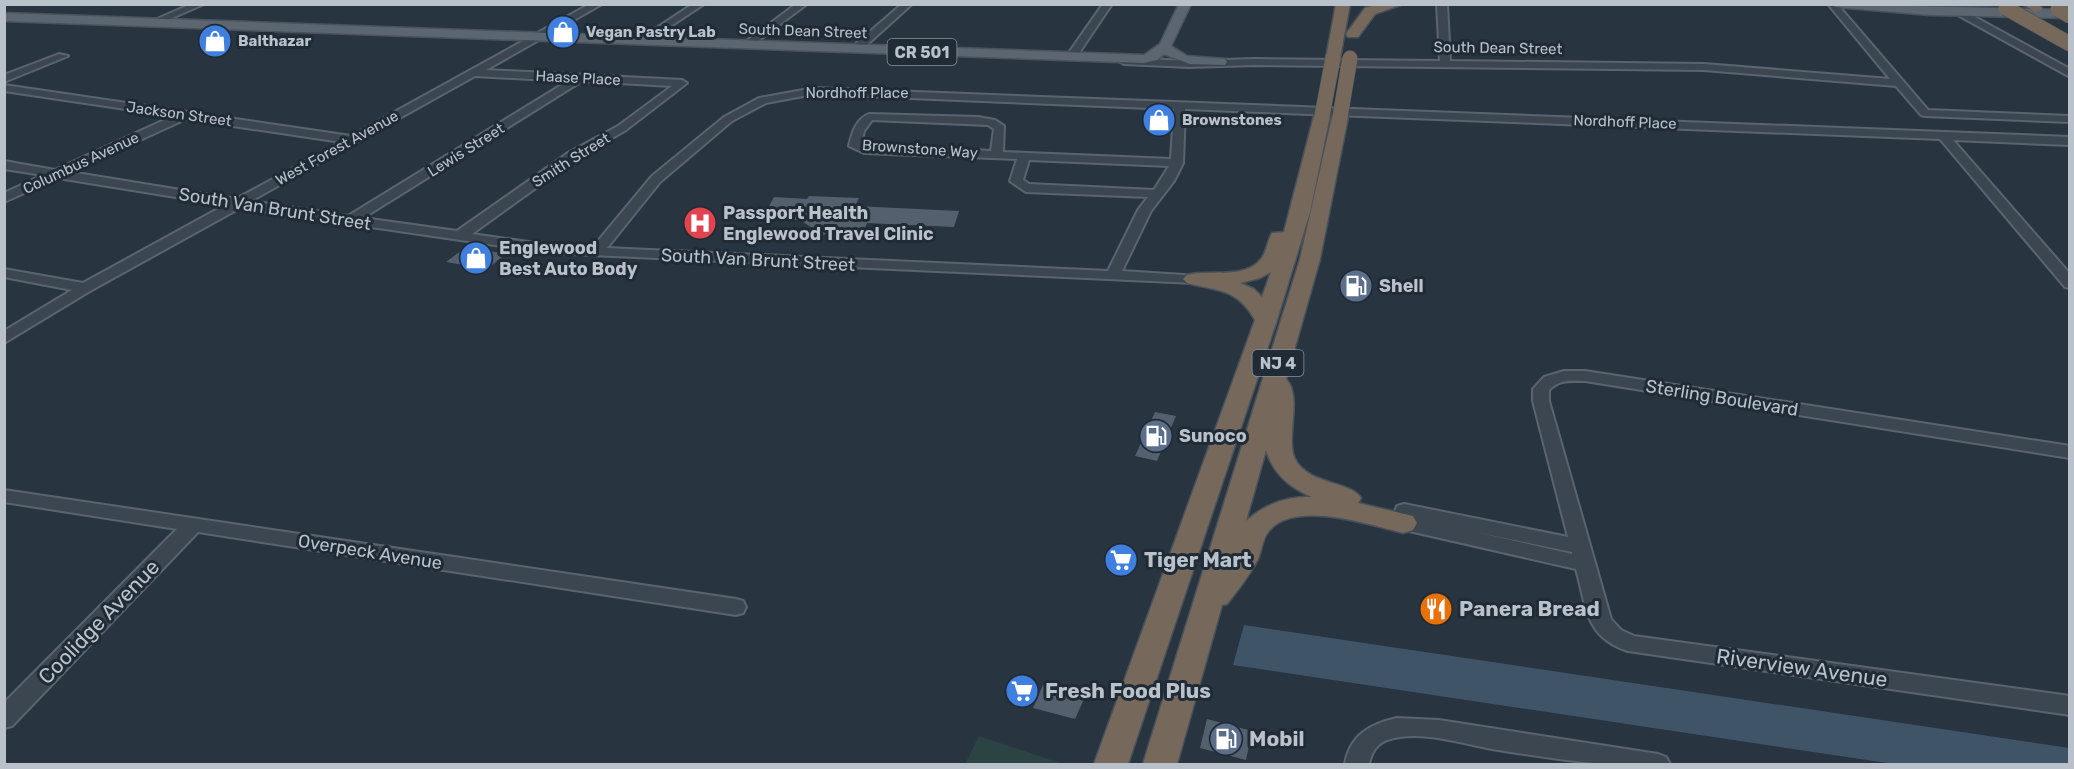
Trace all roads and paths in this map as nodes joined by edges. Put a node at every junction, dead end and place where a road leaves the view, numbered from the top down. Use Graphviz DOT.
graph roads {
  1 [pos="200,4"];
  2 [pos="598,4"];
  3 [pos="700,4"];
  4 [pos="803,4"];
  5 [pos="908,4"];
  6 [pos="1108,4"];
  7 [pos="1185,4"];
  8 [pos="1397,4"];
  9 [pos="1442,4"];
  10 [pos="1832,4"];
  11 [pos="1836,4"];
  12 [pos="1347,5"];
  13 [pos="2018,7"];
  14 [pos="1924,8"];
  15 [pos="2062,11"];
  16 [pos="1959,12"];
  17 [pos="4,17"];
  18 [pos="153,23"];
  19 [pos="2070,28"];
  20 [pos="1353,34"];
  21 [pos="2070,35"];
  22 [pos="538,38"];
  23 [pos="642,41"];
  24 [pos="2070,44"];
  25 [pos="747,45"];
  26 [pos="1164,47"];
  27 [pos="856,49"];
  28 [pos="63,56"];
  29 [pos="1071,57"];
  30 [pos="1097,58"];
  31 [pos="1221,62"];
  32 [pos="1445,64"];
  33 [pos="479,70"];
  34 [pos="2070,74"];
  35 [pos="579,78"];
  36 [pos="4,79"];
  37 [pos="682,83"];
  38 [pos="1899,83"];
  39 [pos="4,88"];
  40 [pos="986,97"];
  41 [pos="1180,105"];
  42 [pos="188,114"];
  43 [pos="1331,116"];
  44 [pos="2070,119"];
  45 [pos="977,120"];
  46 [pos="1943,136"];
  47 [pos="353,140"];
  48 [pos="2070,141"];
  49 [pos="997,154"];
  50 [pos="1024,155"];
  51 [pos="1177,163"];
  52 [pos="4,165"];
  53 [pos="56,174"];
  54 [pos="1157,194"];
  55 [pos="4,198"];
  56 [pos="237,203"];
  57 [pos="1300,212"];
  58 [pos="350,220"];
  59 [pos="460,236"];
  60 [pos="596,252"];
  61 [pos="4,273"];
  62 [pos="1113,276"];
  63 [pos="1194,279"];
  64 [pos="2070,284"];
  65 [pos="85,288"];
  66 [pos="1266,320"];
  67 [pos="4,338"];
  68 [pos="1278,365"];
  69 [pos="2070,452"];
  70 [pos="4,496"];
  71 [pos="1404,517"];
  72 [pos="193,525"];
  73 [pos="1583,555"];
  74 [pos="736,607"];
  75 [pos="1206,613"];
  76 [pos="2070,706"];
  77 [pos="4,719"];
  78 [pos="1111,765"];
  79 [pos="1160,765"];
  80 [pos="1357,765"];
  81 [pos="1658,765"];
  1 -- 18 [label="street"];
  2 -- 22 [label="street, West Forest Avenue"];
  3 -- 23 [label="street"];
  4 -- 25 [label="street"];
  5 -- 27 [label="street"];
  6 -- 29 [label="street"];
  7 -- 26 [label="main road, CR 501"];
  8 -- 20 [label="highway"];
  9 -- 32 [label="street"];
  10 -- 38 [label="street"];
  11 -- 14 [label="main road"];
  12 -- 20 [label="highway, NJ 4"];
  12 -- 43 [label="highway, NJ 4, bridge"];
  13 -- 19 [label="highway"];
  13 -- 21 [label="highway"];
  13 -- 24 [label="highway, bridge"];
  14 -- 16 [label="main road"];
  15 -- 16 [label="main road"];
  16 -- 34 [label="street"];
  17 -- 18 [label="main road, South Dean Street / CR 501"];
  18 -- 22 [label="main road, South Dean Street / CR 501"];
  20 -- 43 [label="highway, NJ 4, bridge"];
  22 -- 23 [label="main road, South Dean Street / CR 501"];
  22 -- 33 [label="street, West Forest Avenue"];
  23 -- 25 [label="main road, South Dean Street / CR 501"];
  25 -- 27 [label="main road, South Dean Street / CR 501"];
  26 -- 30 [label="main road, South Dean Street / CR 501"];
  26 -- 31 [label="main road"];
  27 -- 29 [label="main road, South Dean Street / CR 501"];
  28 -- 36 [label="street"];
  29 -- 30 [label="main road, South Dean Street / CR 501"];
  30 -- 31 [label="street, South Dean Street"];
  31 -- 32 [label="street, South Dean Street"];
  32 -- 38 [label="street, South Dean Street"];
  33 -- 35 [label="street, Haase Place"];
  33 -- 47 [label="street, West Forest Avenue"];
  35 -- 37 [label="street, Haase Place"];
  35 -- 58 [label="street, Lewis Street"];
  37 -- 59 [label="street, Smith Street"];
  38 -- 44 [label="street"];
  39 -- 42 [label="street, Jackson Street"];
  40 -- 41 [label="street, Nordhoff Place"];
  40 -- 45 [label="street"];
  40 -- 60 [label="street, Nordhoff Place"];
  41 -- 46 [label="street, Nordhoff Place"];
  41 -- 51 [label="street"];
  42 -- 47 [label="street, Jackson Street"];
  42 -- 53 [label="street, Columbus Avenue"];
  43 -- 57 [label="highway, NJ 4"];
  43 -- 68 [label="highway, NJ 4"];
  45 -- 49 [label="street, Brownstone Way"];
  45 -- 49 [label="street, Brownstone Way"];
  46 -- 48 [label="street, Nordhoff Place"];
  46 -- 64 [label="street"];
  47 -- 56 [label="street, West Forest Avenue"];
  49 -- 50 [label="street, Brownstone Way"];
  50 -- 51 [label="street, Brownstone Way"];
  50 -- 54 [label="street"];
  51 -- 54 [label="street"];
  52 -- 53 [label="street, South Van Brunt Street"];
  53 -- 55 [label="street, Columbus Avenue"];
  53 -- 56 [label="street, South Van Brunt Street"];
  54 -- 62 [label="street"];
  56 -- 58 [label="street, South Van Brunt Street"];
  56 -- 65 [label="street, West Forest Avenue"];
  57 -- 63 [label="highway"];
  57 -- 66 [label="highway, NJ 4"];
  58 -- 59 [label="street, South Van Brunt Street"];
  59 -- 60 [label="street, South Van Brunt Street"];
  60 -- 62 [label="street, South Van Brunt Street"];
  61 -- 65 [label="street"];
  62 -- 63 [label="street, South Van Brunt Street"];
  63 -- 66 [label="highway"];
  65 -- 67 [label="street, West Forest Avenue"];
  66 -- 78 [label="highway, NJ 4"];
  68 -- 71 [label="highway"];
  68 -- 75 [label="highway, NJ 4"];
  69 -- 73 [label="street, Sterling Boulevard"];
  70 -- 72 [label="street, Overpeck Avenue"];
  71 -- 73 [label="street"];
  71 -- 75 [label="highway"];
  72 -- 74 [label="street, Overpeck Avenue"];
  72 -- 77 [label="street, Coolidge Avenue"];
  73 -- 76 [label="street, Riverview Avenue"];
  75 -- 79 [label="highway, NJ 4"];
  80 -- 81 [label="street"];
}
